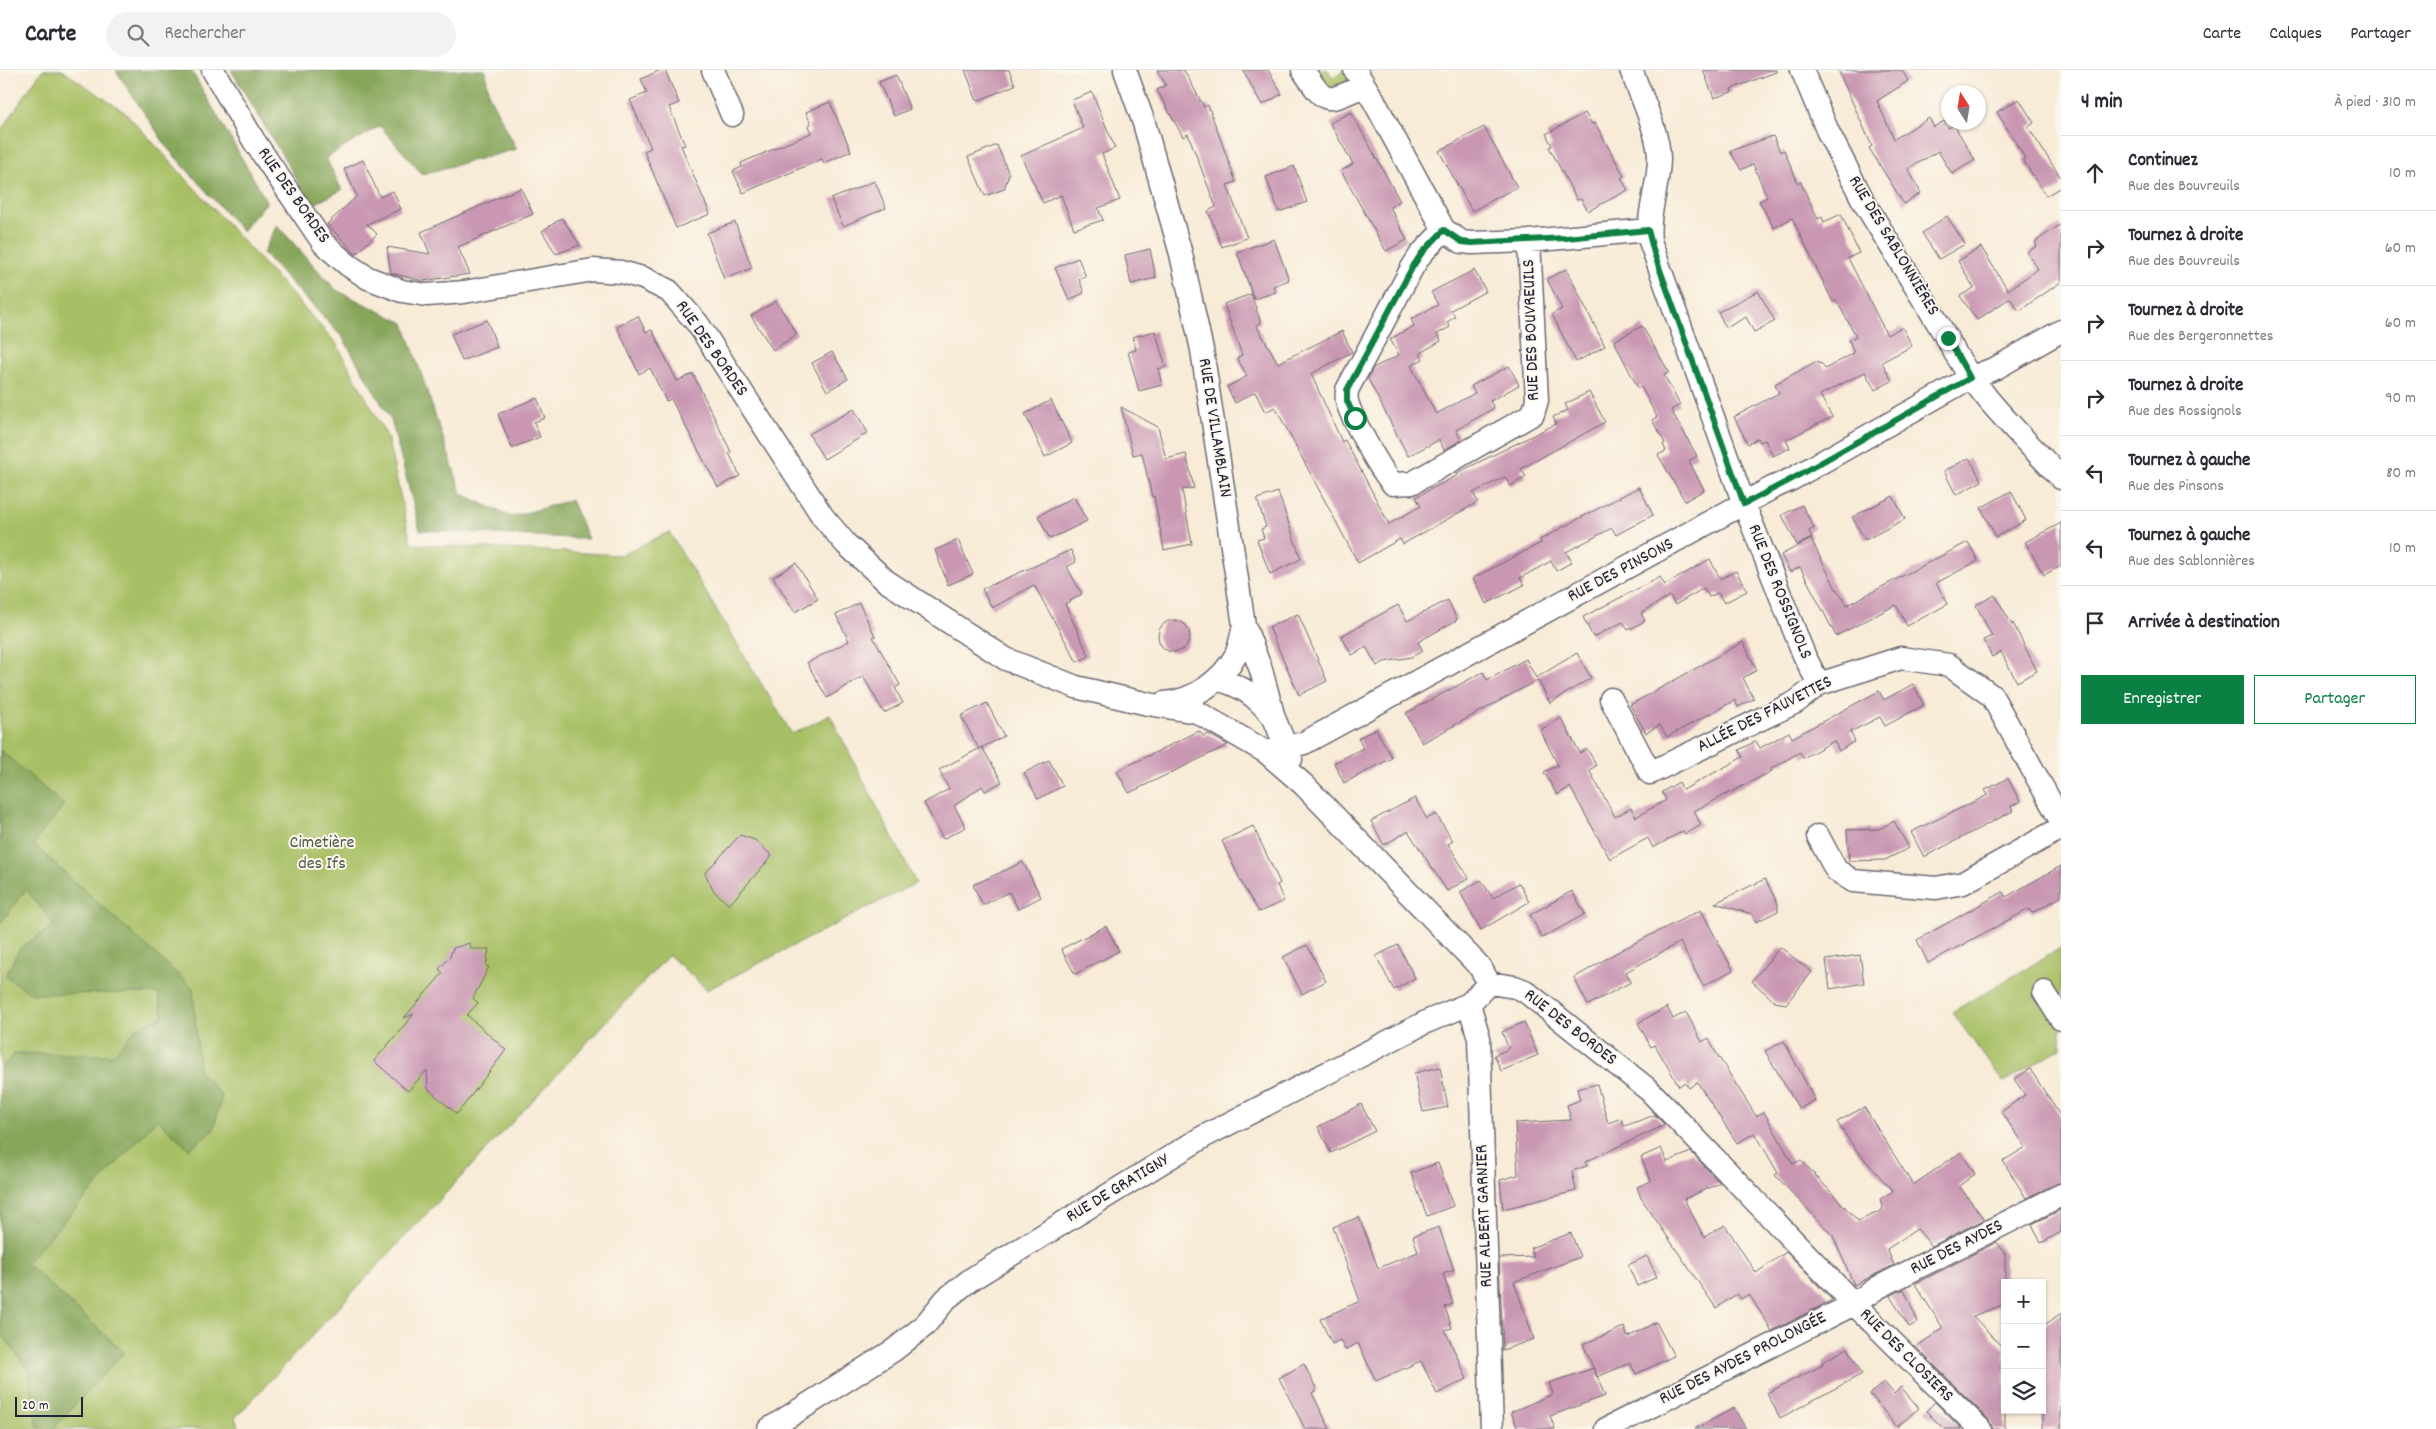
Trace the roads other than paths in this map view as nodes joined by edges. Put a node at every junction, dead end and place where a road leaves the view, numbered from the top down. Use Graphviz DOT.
graph roads {
  1 [pos="213,70"];
  2 [pos="713,70"];
  3 [pos="1125,70"];
  4 [pos="1302,70"];
  5 [pos="1631,70"];
  6 [pos="1802,70"];
  7 [pos="1359,78"];
  8 [pos="732,115"];
  9 [pos="1444,230"];
  10 [pos="1648,230"];
  11 [pos="1529,241"];
  12 [pos="2061,331"];
  13 [pos="1970,378"];
  14 [pos="2061,478"];
  15 [pos="1744,504"];
  16 [pos="1244,625"];
  17 [pos="1217,679"];
  18 [pos="1819,684"];
  19 [pos="1611,699"];
  20 [pos="1148,704"];
  21 [pos="1274,718"];
  22 [pos="1276,749"];
  23 [pos="2061,821"];
  24 [pos="2061,828"];
  25 [pos="1818,836"];
  26 [pos="1489,984"];
  27 [pos="2044,992"];
  28 [pos="1469,1004"];
  29 [pos="2061,1019"];
  30 [pos="2061,1195"];
  31 [pos="1854,1304"];
  32 [pos="769,1429"];
  33 [pos="1492,1429"];
  34 [pos="1606,1429"];
  35 [pos="1980,1429"];
  1 -- 20 [label="street, RUE DES BORDES"];
  2 -- 8 [label="street"];
  3 -- 16 [label="street, RUE DE VILLAMBLAIN"];
  4 -- 7 [label="street"];
  5 -- 10 [label="street, RUE DES ROSSIGNOLS"];
  6 -- 13 [label="street, RUE DES SABLONNIÈRES"];
  7 -- 9 [label="street"];
  9 -- 11 [label="street"];
  9 -- 11 [label="street, RUE DES BOUVREUILS"];
  10 -- 11 [label="street"];
  10 -- 15 [label="street, RUE DES ROSSIGNOLS"];
  12 -- 13 [label="street, RUE DES PINSONS"];
  13 -- 14 [label="street, RUE DES SABLONNIÈRES"];
  13 -- 15 [label="street, RUE DES PINSONS"];
  15 -- 18 [label="street, RUE DES ROSSIGNOLS"];
  15 -- 22 [label="street, RUE DES PINSONS"];
  16 -- 17 [label="street, RUE DES BORDES"];
  16 -- 21 [label="street, RUE DE VILLAMBLAIN"];
  17 -- 20 [label="street, RUE DES BORDES"];
  17 -- 21 [label="street"];
  18 -- 19 [label="street, ALLÉE DES FAUVETTES"];
  18 -- 23 [label="street, ALLÉE DES FAUVETTES"];
  20 -- 22 [label="street, RUE DES BORDES"];
  21 -- 22 [label="street, RUE DE VILLAMBLAIN"];
  22 -- 26 [label="street, RUE DE VILLAMBLAIN"];
  24 -- 25 [label="street"];
  26 -- 28 [label="street, RUE DE GRATIGNY"];
  26 -- 31 [label="street, RUE DES BORDES"];
  27 -- 29 [label="street"];
  28 -- 32 [label="street, RUE DE GRATIGNY"];
  28 -- 33 [label="street, RUE ALBERT GARNIER"];
  30 -- 31 [label="street, RUE DES AYDES"];
  31 -- 34 [label="street, RUE DES AYDES PROLONGÉE"];
  31 -- 35 [label="street, RUE DES CLOSIERS"];
}
